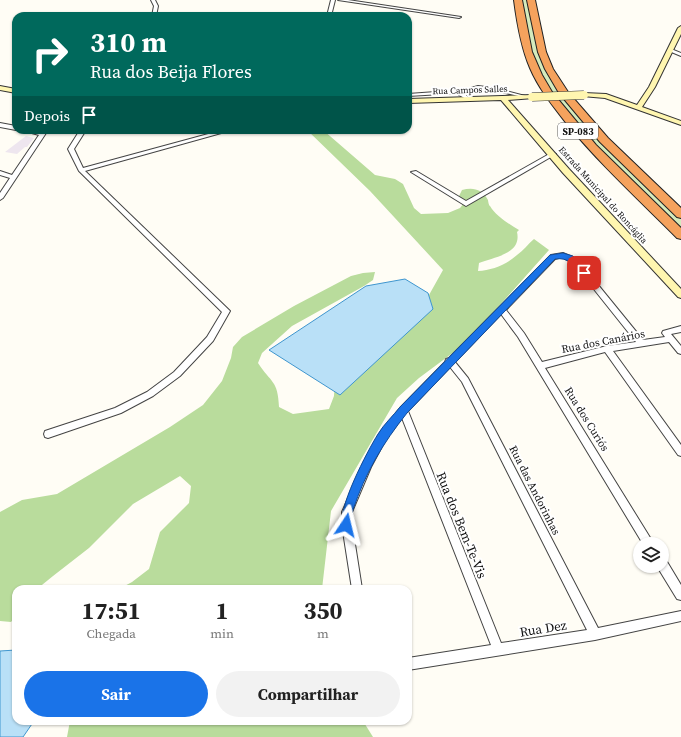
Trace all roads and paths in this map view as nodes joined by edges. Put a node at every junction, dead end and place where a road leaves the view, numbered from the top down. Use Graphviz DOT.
graph roads {
  1 [pos="153,0"];
  2 [pos="333,0"];
  3 [pos="340,0"];
  4 [pos="375,0"];
  5 [pos="517,0"];
  6 [pos="531,0"];
  7 [pos="534,0"];
  8 [pos="372,5"];
  9 [pos="155,12"];
  10 [pos="330,12"];
  11 [pos="534,15"];
  12 [pos="459,17"];
  13 [pos="681,28"];
  14 [pos="671,50"];
  15 [pos="681,55"];
  16 [pos="0,88"];
  17 [pos="12,90"];
  18 [pos="496,90"];
  19 [pos="464,91"];
  20 [pos="412,95"];
  21 [pos="531,97"];
  22 [pos="490,98"];
  23 [pos="503,98"];
  24 [pos="468,99"];
  25 [pos="412,101"];
  26 [pos="638,108"];
  27 [pos="681,122"];
  28 [pos="0,125"];
  29 [pos="12,127"];
  30 [pos="43,134"];
  31 [pos="80,134"];
  32 [pos="214,134"];
  33 [pos="553,154"];
  34 [pos="81,170"];
  35 [pos="414,172"];
  36 [pos="0,173"];
  37 [pos="14,177"];
  38 [pos="0,198"];
  39 [pos="681,214"];
  40 [pos="681,234"];
  41 [pos="681,295"];
  42 [pos="501,309"];
  43 [pos="681,329"];
  44 [pos="673,340"];
  45 [pos="642,344"];
  46 [pos="607,349"];
  47 [pos="681,351"];
  48 [pos="449,361"];
  49 [pos="540,366"];
  50 [pos="403,410"];
  51 [pos="48,434"];
  52 [pos="681,452"];
  53 [pos="646,537"];
  54 [pos="667,573"];
  55 [pos="356,585"];
  56 [pos="681,596"];
  57 [pos="681,616"];
  58 [pos="595,634"];
  59 [pos="498,650"];
  60 [pos="412,663"];
  1 -- 9 [label="street"];
  2 -- 10 [label="street"];
  3 -- 8 [label="street"];
  4 -- 8 [label="street"];
  5 -- 40 [label="highway, SP-083"];
  6 -- 11 [label="highway, SP-083"];
  7 -- 11 [label="highway"];
  8 -- 12 [label="street"];
  11 -- 39 [label="highway, SP-083"];
  13 -- 14 [label="street"];
  14 -- 15 [label="street"];
  14 -- 26 [label="street"];
  16 -- 17 [label="street"];
  18 -- 19 [label="street"];
  18 -- 21 [label="street"];
  18 -- 22 [label="street"];
  18 -- 23 [label="street, Estrada Municipal do Roncáglia"];
  19 -- 20 [label="street"];
  19 -- 24 [label="street"];
  21 -- 23 [label="street, Rua Campos Salles"];
  21 -- 26 [label="street, Rua Campos Salles, bridge"];
  22 -- 23 [label="street, Rua Campos Salles"];
  22 -- 24 [label="street, Rua Campos Salles"];
  23 -- 33 [label="street, Estrada Municipal do Roncáglia"];
  24 -- 25 [label="street, Rua Campos Salles"];
  26 -- 27 [label="street, Rua Campos Salles"];
  28 -- 29 [label="street"];
  30 -- 37 [label="street"];
  31 -- 34 [label="street"];
  32 -- 34 [label="street"];
  33 -- 35 [label="street"];
  33 -- 41 [label="street, Estrada Municipal do Roncáglia"];
  34 -- 51 [label="street"];
  36 -- 37 [label="street"];
  37 -- 38 [label="street"];
  42 -- 45 [label="street"];
  42 -- 48 [label="street"];
  42 -- 49 [label="street, Rua dos Curiós"];
  43 -- 44 [label="street, Rua dos Canários"];
  44 -- 45 [label="street, Rua dos Canários"];
  44 -- 47 [label="street"];
  45 -- 46 [label="street, Rua dos Canários"];
  46 -- 49 [label="street, Rua dos Canários"];
  46 -- 52 [label="street"];
  48 -- 50 [label="street"];
  48 -- 58 [label="street, Rua das Andorinhas"];
  49 -- 53 [label="street, Rua dos Curiós"];
  50 -- 55 [label="street"];
  50 -- 59 [label="street, Rua dos Bem-Te-Vis"];
  54 -- 56 [label="street"];
  57 -- 58 [label="street, Rua Dez"];
  58 -- 59 [label="street, Rua Dez"];
  59 -- 60 [label="street, Rua Dez"];
}
